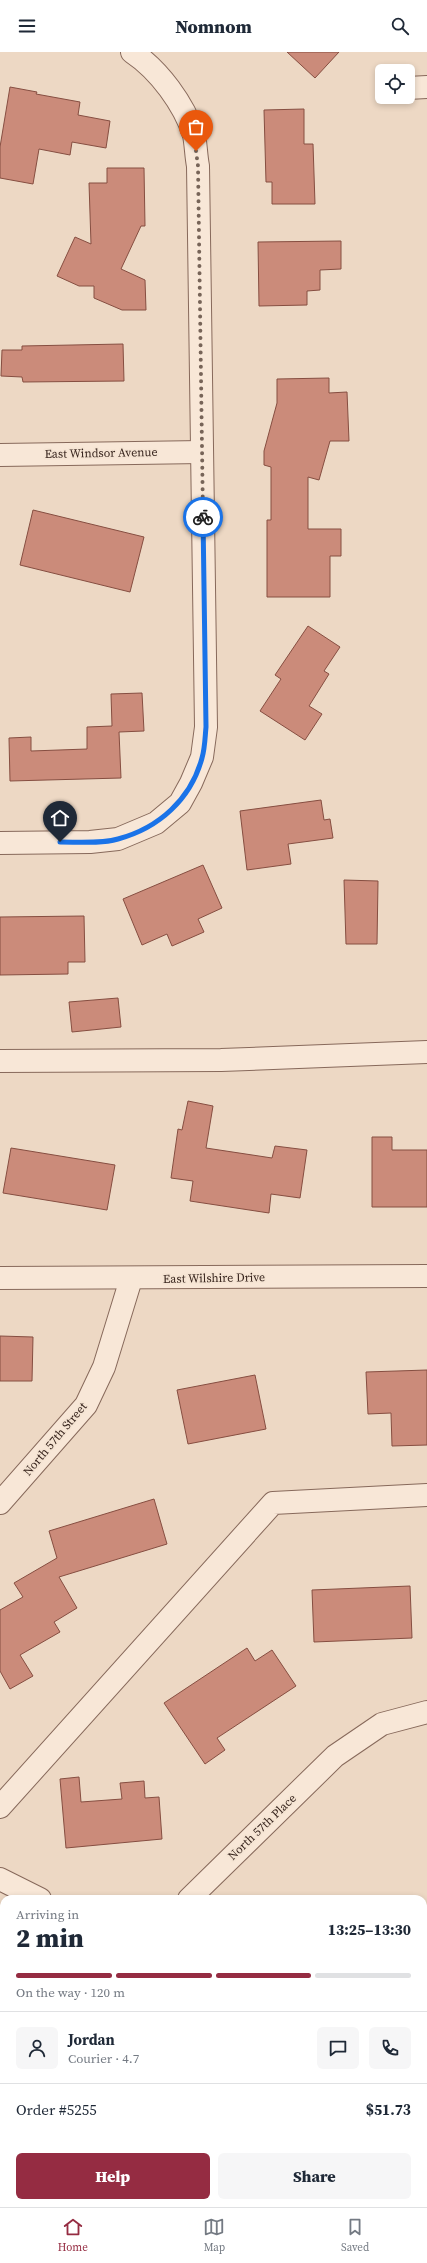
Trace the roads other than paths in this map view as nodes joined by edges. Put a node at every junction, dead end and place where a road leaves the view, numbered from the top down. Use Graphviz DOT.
graph roads {
  1 [pos="132,52"];
  2 [pos="427,87"];
  3 [pos="415,88"];
  4 [pos="202,452"];
  5 [pos="0,455"];
  6 [pos="0,843"];
  7 [pos="427,1052"];
  8 [pos="0,1061"];
  9 [pos="427,1276"];
  10 [pos="0,1278"];
  11 [pos="131,1279"];
  12 [pos="427,1496"];
  13 [pos="0,1503"];
  14 [pos="427,1712"];
  15 [pos="0,1808"];
  16 [pos="0,1879"];
  17 [pos="32,1895"];
  18 [pos="193,1895"];
  1 -- 4 [label="street"];
  2 -- 3 [label="street"];
  4 -- 5 [label="street, East Windsor Avenue"];
  4 -- 6 [label="street"];
  7 -- 8 [label="street"];
  9 -- 11 [label="street, East Wilshire Drive"];
  10 -- 11 [label="street, East Wilshire Drive"];
  11 -- 13 [label="street, North 57th Street"];
  12 -- 15 [label="street"];
  14 -- 18 [label="street, North 57th Place"];
  16 -- 17 [label="street"];
}
